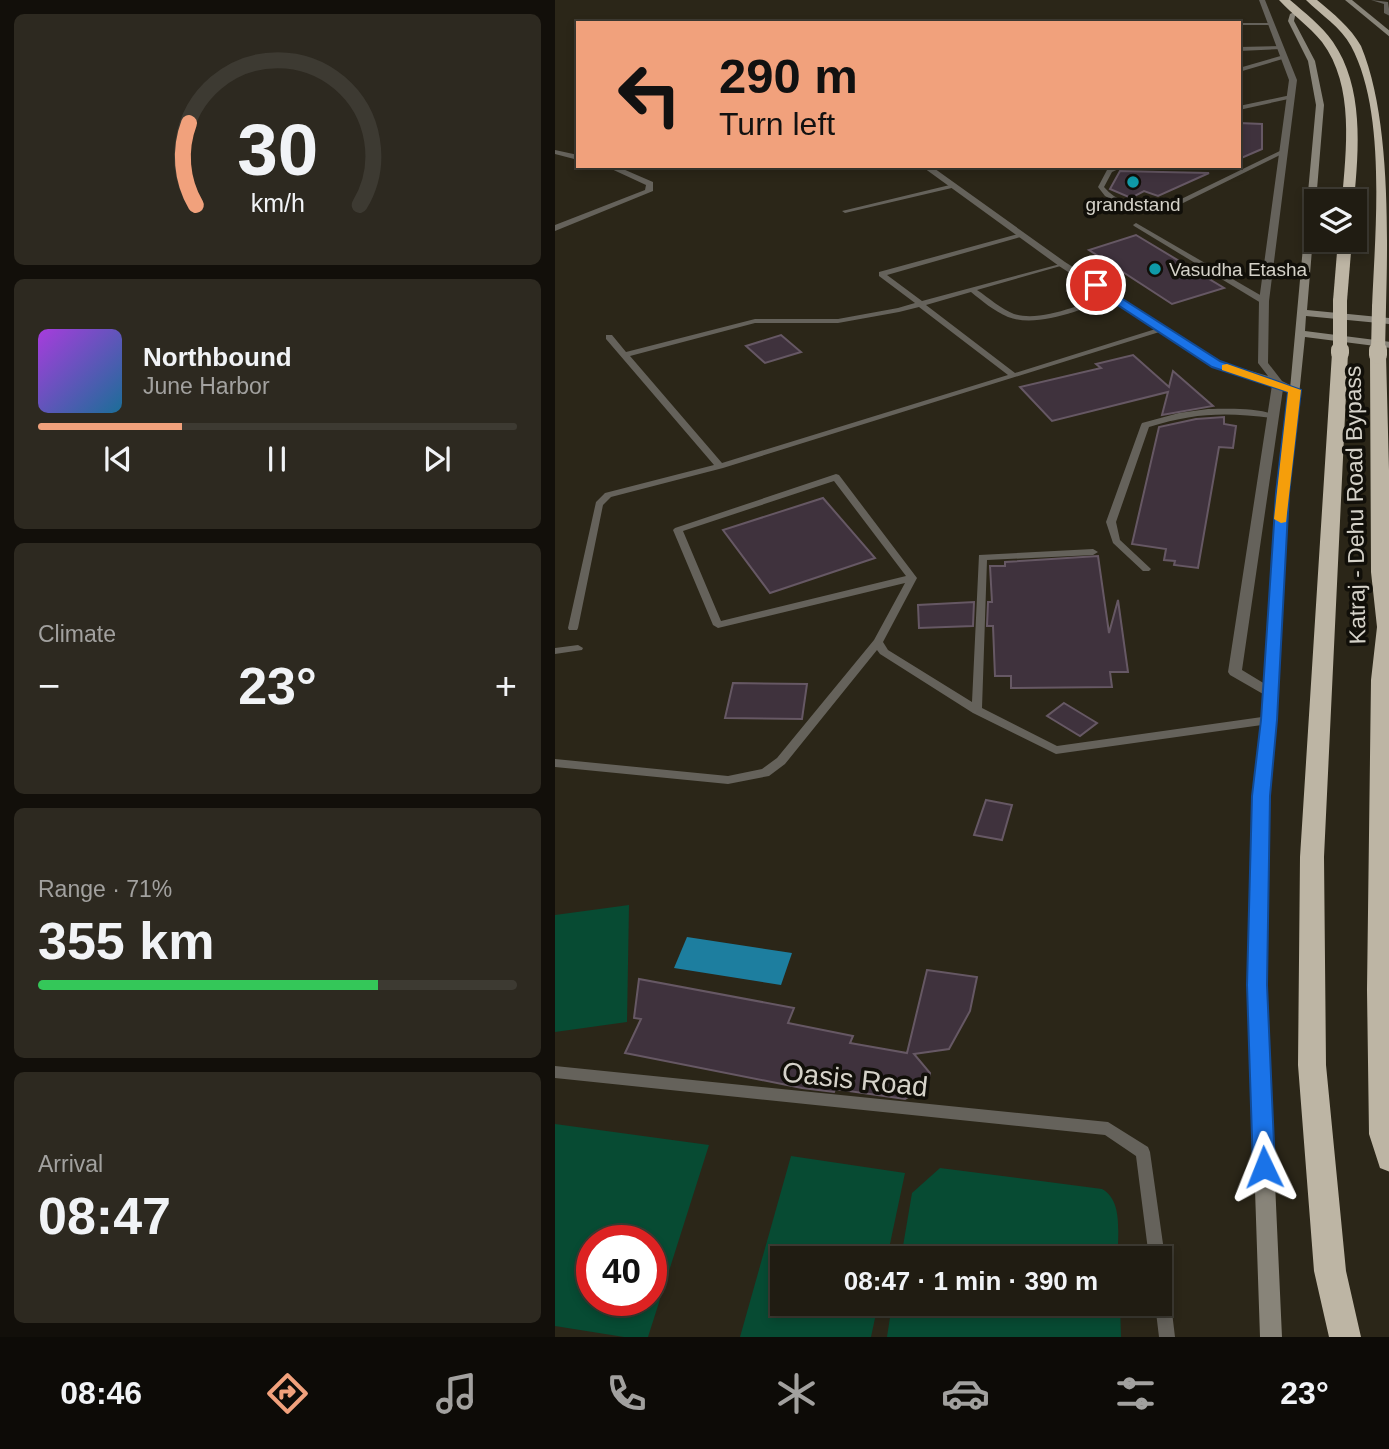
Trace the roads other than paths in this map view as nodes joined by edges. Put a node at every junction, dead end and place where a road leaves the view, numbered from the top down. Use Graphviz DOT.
graph roads {
  1 [pos="1284,0"];
  2 [pos="1311,0"];
  3 [pos="1328,0"];
  4 [pos="1348,0"];
  5 [pos="1373,0"];
  6 [pos="1263,1"];
  7 [pos="1298,12"];
  8 [pos="1389,15"];
  9 [pos="1337,22"];
  10 [pos="1241,24"];
  11 [pos="1272,24"];
  12 [pos="1389,34"];
  13 [pos="1241,49"];
  14 [pos="1283,52"];
  15 [pos="1241,69"];
  16 [pos="1291,97"];
  17 [pos="1241,108"];
  18 [pos="1284,151"];
  19 [pos="555,152"];
  20 [pos="576,157"];
  21 [pos="614,168"];
  22 [pos="928,168"];
  23 [pos="1117,168"];
  24 [pos="954,186"];
  25 [pos="1349,189"];
  26 [pos="845,211"];
  27 [pos="1136,225"];
  28 [pos="555,228"];
  29 [pos="1022,235"];
  30 [pos="1344,252"];
  31 [pos="1062,264"];
  32 [pos="974,291"];
  33 [pos="1113,296"];
  34 [pos="1264,301"];
  35 [pos="921,305"];
  36 [pos="1301,312"];
  37 [pos="1389,321"];
  38 [pos="1165,329"];
  39 [pos="1299,333"];
  40 [pos="609,337"];
  41 [pos="1383,350"];
  42 [pos="625,355"];
  43 [pos="1014,376"];
  44 [pos="1278,383"];
  45 [pos="1295,390"];
  46 [pos="1272,416"];
  47 [pos="720,466"];
  48 [pos="1093,552"];
  49 [pos="1146,569"];
  50 [pos="912,578"];
  51 [pos="1388,627"];
  52 [pos="573,628"];
  53 [pos="878,642"];
  54 [pos="578,648"];
  55 [pos="555,651"];
  56 [pos="1270,693"];
  57 [pos="977,710"];
  58 [pos="1269,720"];
  59 [pos="555,763"];
  60 [pos="555,1072"];
  61 [pos="1389,1158"];
  62 [pos="1155,1246"];
  63 [pos="1164,1316"];
  64 [pos="1166,1337"];
  65 [pos="1271,1337"];
  66 [pos="1345,1337"];
  1 -- 7 [label="highway"];
  2 -- 9 [label="highway, Katraj - Dehu Road Bypass"];
  3 -- 9 [label="highway"];
  4 -- 12 [label="street"];
  5 -- 8 [label="lane"];
  6 -- 11 [label="street"];
  7 -- 25 [label="highway"];
  7 -- 36 [label="street"];
  9 -- 41 [label="highway, Katraj - Dehu Road Bypass, bridge"];
  10 -- 11 [label="lane"];
  11 -- 14 [label="street"];
  13 -- 14 [label="lane"];
  14 -- 15 [label="lane"];
  14 -- 16 [label="street"];
  16 -- 17 [label="lane"];
  16 -- 18 [label="street"];
  18 -- 23 [label="lane"];
  18 -- 34 [label="street"];
  19 -- 20 [label="street"];
  21 -- 28 [label="street"];
  22 -- 24 [label="street"];
  24 -- 26 [label="lane"];
  24 -- 29 [label="street"];
  27 -- 34 [label="lane"];
  29 -- 31 [label="street"];
  29 -- 35 [label="lane"];
  30 -- 66 [label="highway, Katraj - Dehu Road Bypass, bridge"];
  31 -- 32 [label="lane"];
  31 -- 33 [label="street"];
  32 -- 33 [label="lane"];
  32 -- 35 [label="lane"];
  33 -- 38 [label="street"];
  34 -- 44 [label="street"];
  35 -- 42 [label="lane"];
  35 -- 43 [label="lane"];
  36 -- 37 [label="street"];
  36 -- 39 [label="street"];
  38 -- 43 [label="lane"];
  38 -- 44 [label="street"];
  39 -- 41 [label="street"];
  39 -- 45 [label="street"];
  40 -- 42 [label="lane"];
  41 -- 51 [label="highway, Katraj - Dehu Road Bypass"];
  42 -- 47 [label="lane"];
  43 -- 47 [label="lane"];
  44 -- 45 [label="street"];
  44 -- 46 [label="street"];
  45 -- 56 [label="street"];
  46 -- 49 [label="lane"];
  46 -- 56 [label="street"];
  47 -- 52 [label="lane"];
  48 -- 57 [label="lane"];
  50 -- 50 [label="lane"];
  50 -- 53 [label="lane"];
  51 -- 61 [label="highway, Katraj - Dehu Road Bypass"];
  53 -- 57 [label="lane"];
  53 -- 59 [label="lane"];
  54 -- 55 [label="lane"];
  56 -- 58 [label="street"];
  57 -- 58 [label="lane"];
  58 -- 65 [label="street"];
  60 -- 62 [label="lane, Oasis Road"];
  63 -- 64 [label="lane"];
}
